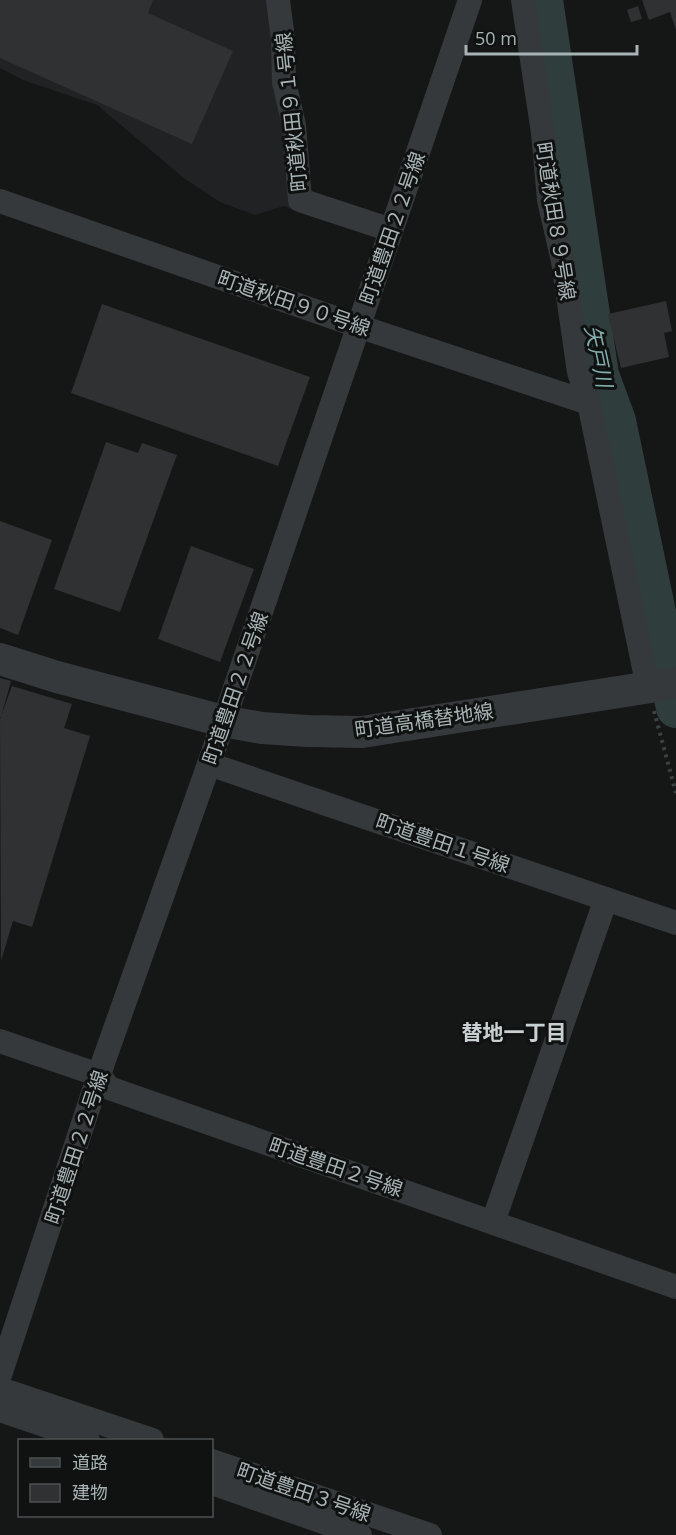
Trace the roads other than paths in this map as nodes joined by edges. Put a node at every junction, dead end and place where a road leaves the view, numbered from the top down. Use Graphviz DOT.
graph roads {
  1 [pos="278,0"];
  2 [pos="470,0"];
  3 [pos="522,0"];
  4 [pos="0,201"];
  5 [pos="391,230"];
  6 [pos="358,326"];
  7 [pos="589,404"];
  8 [pos="0,659"];
  9 [pos="662,685"];
  10 [pos="223,722"];
  11 [pos="209,764"];
  12 [pos="606,899"];
  13 [pos="676,923"];
  14 [pos="0,1041"];
  15 [pos="99,1076"];
  16 [pos="493,1222"];
  17 [pos="676,1287"];
  18 [pos="0,1376"];
  19 [pos="0,1389"];
  20 [pos="0,1410"];
  21 [pos="85,1439"];
  22 [pos="149,1439"];
  23 [pos="213,1461"];
  24 [pos="213,1483"];
  25 [pos="360,1535"];
  26 [pos="430,1535"];
  1 -- 5 [label="street, 町道秋田９１号線"];
  2 -- 5 [label="street, 町道豊田２２号線"];
  3 -- 7 [label="street, 町道秋田８９号線"];
  4 -- 6 [label="street, 町道秋田９０号線"];
  5 -- 6 [label="street, 町道豊田２２号線"];
  6 -- 7 [label="street, 町道秋田９０号線"];
  6 -- 10 [label="street, 町道豊田２２号線"];
  7 -- 9 [label="street, 町道秋田８９号線"];
  8 -- 10 [label="street, 町道高橋替地線"];
  9 -- 10 [label="street, 町道高橋替地線"];
  10 -- 11 [label="street, 町道豊田２２号線"];
  11 -- 12 [label="street, 町道豊田１号線"];
  11 -- 15 [label="street, 町道豊田２２号線"];
  12 -- 13 [label="street, 町道豊田１号線"];
  12 -- 16 [label="street"];
  14 -- 15 [label="street, 町道豊田２号線"];
  15 -- 16 [label="street, 町道豊田２号線"];
  15 -- 18 [label="street, 町道豊田２２号線"];
  16 -- 17 [label="street, 町道豊田２号線"];
  19 -- 22 [label="street"];
  20 -- 21 [label="street"];
  23 -- 26 [label="street, 町道豊田３号線"];
  24 -- 25 [label="street"];
}
